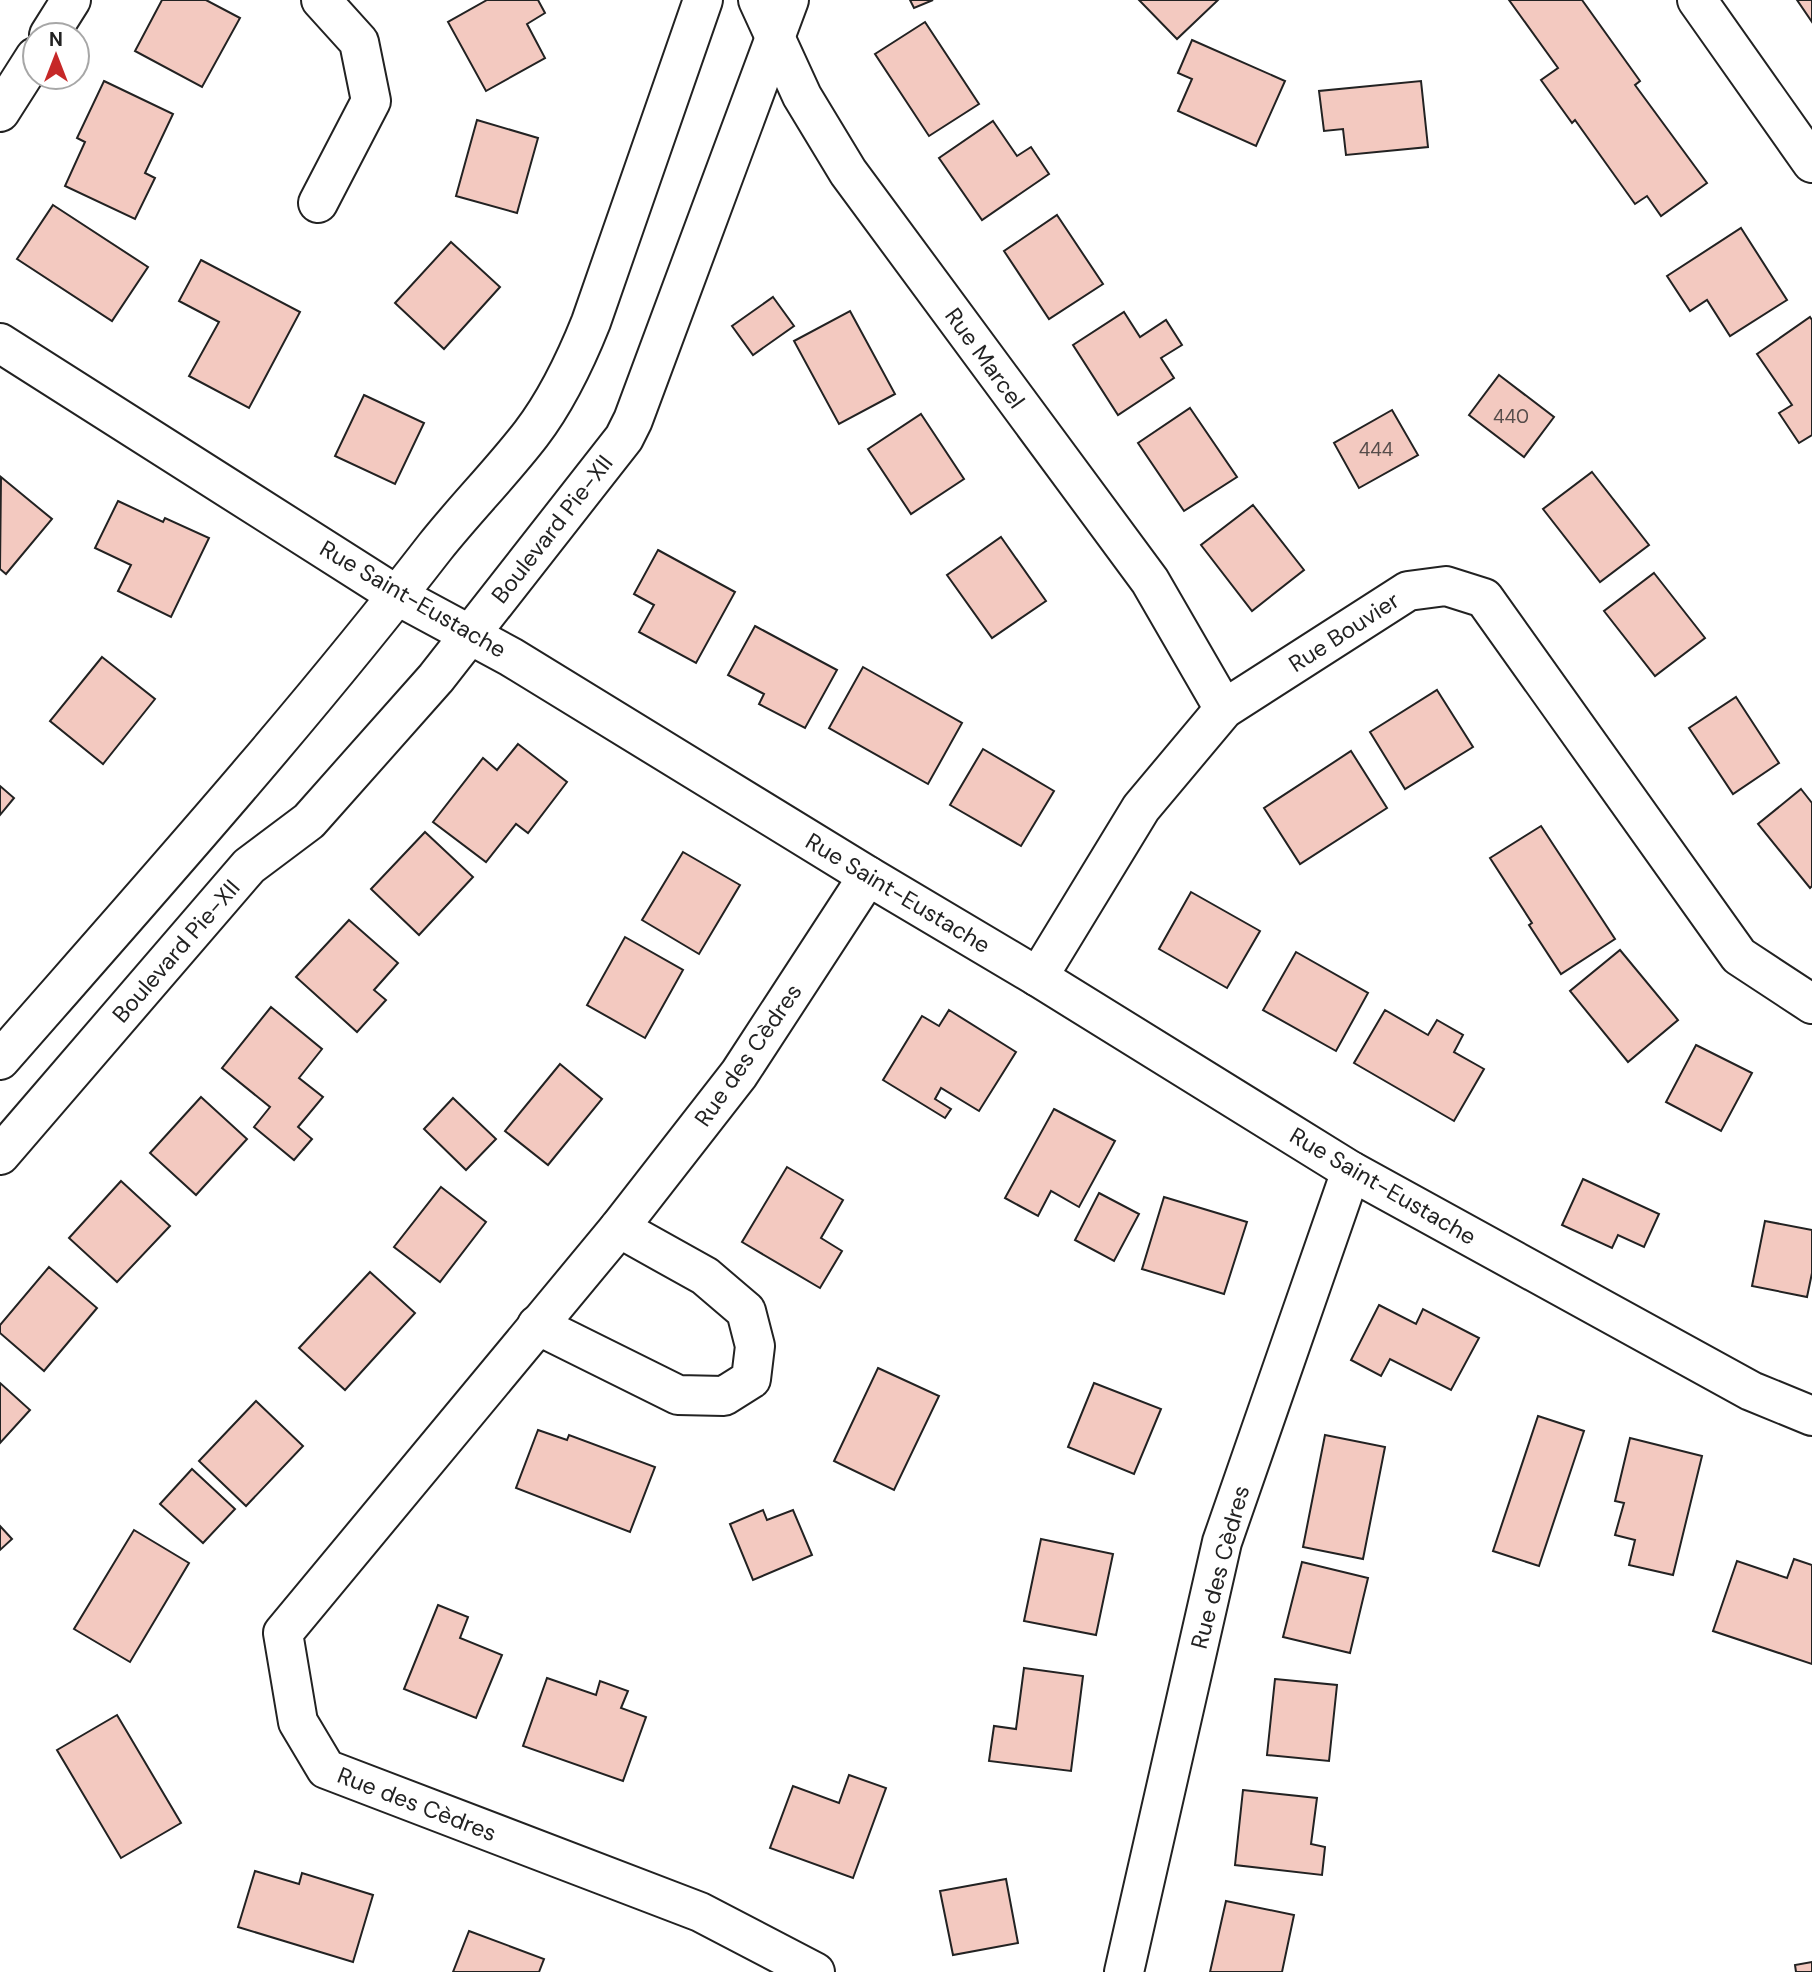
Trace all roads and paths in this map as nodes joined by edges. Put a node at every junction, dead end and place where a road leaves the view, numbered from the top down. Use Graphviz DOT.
graph roads {
  1 [pos="71,0"];
  2 [pos="321,0"];
  3 [pos="703,0"];
  4 [pos="758,0"];
  5 [pos="789,0"];
  6 [pos="1697,0"];
  7 [pos="58,21"];
  8 [pos="775,34"];
  9 [pos="21,79"];
  10 [pos="0,112"];
  11 [pos="1812,163"];
  12 [pos="318,203"];
  13 [pos="0,343"];
  14 [pos="398,596"];
  15 [pos="469,634"];
  16 [pos="1224,709"];
  17 [pos="867,876"];
  18 [pos="1038,977"];
  19 [pos="1812,1004"];
  20 [pos="0,1060"];
  21 [pos="0,1155"];
  22 [pos="1351,1171"];
  23 [pos="619,1228"];
  24 [pos="537,1325"];
  25 [pos="1812,1416"];
  26 [pos="815,1972"];
  27 [pos="1124,1972"];
  1 -- 7 [label="street"];
  2 -- 12 [label="street"];
  3 -- 14 [label="street"];
  4 -- 8 [label="street, Rue Marcel"];
  5 -- 8 [label="street, Boulevard Pie-XII"];
  6 -- 11 [label="street"];
  8 -- 15 [label="street, Boulevard Pie-XII"];
  8 -- 16 [label="street, Rue Marcel"];
  9 -- 10 [label="street"];
  13 -- 14 [label="street, Rue Saint-Eustache"];
  14 -- 15 [label="street, Rue Saint-Eustache"];
  14 -- 20 [label="street"];
  15 -- 17 [label="street, Rue Saint-Eustache"];
  15 -- 21 [label="street, Boulevard Pie-XII"];
  16 -- 18 [label="street, Rue Bouvier"];
  16 -- 19 [label="street, Rue Bouvier"];
  17 -- 18 [label="street, Rue Saint-Eustache"];
  17 -- 23 [label="street, Rue des Cèdres"];
  18 -- 22 [label="street, Rue Saint-Eustache"];
  22 -- 25 [label="street, Rue Saint-Eustache"];
  22 -- 27 [label="street, Rue des Cèdres"];
  23 -- 24 [label="street, Rue des Cèdres"];
  23 -- 24 [label="street"];
  24 -- 26 [label="street, Rue des Cèdres"];
}
